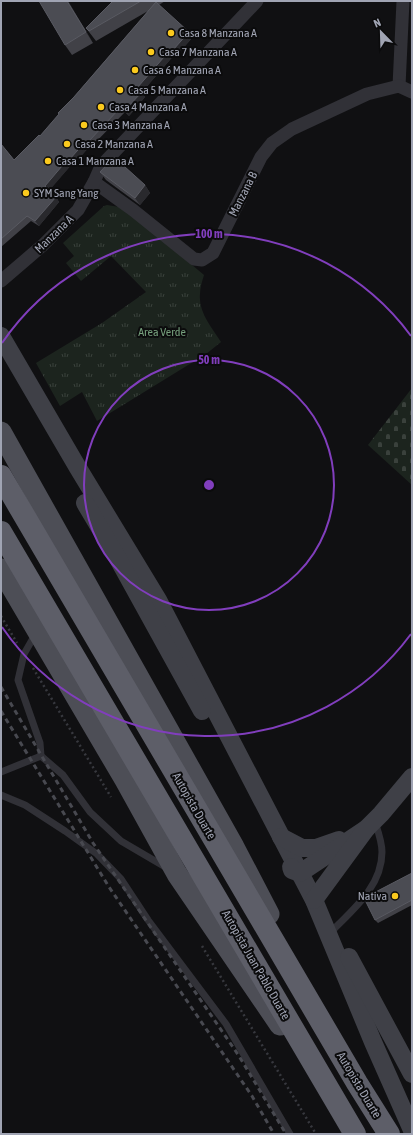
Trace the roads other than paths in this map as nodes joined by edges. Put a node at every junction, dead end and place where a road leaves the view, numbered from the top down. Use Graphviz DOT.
graph roads {
  1 [pos="257,1"];
  2 [pos="403,1"];
  3 [pos="399,86"];
  4 [pos="412,92"];
  5 [pos="94,182"];
  6 [pos="1,281"];
  7 [pos="1,336"];
  8 [pos="1,360"];
  9 [pos="1,432"];
  10 [pos="1,476"];
  11 [pos="1,532"];
  12 [pos="1,569"];
  13 [pos="38,631"];
  14 [pos="41,756"];
  15 [pos="1,772"];
  16 [pos="412,776"];
  17 [pos="1,795"];
  18 [pos="370,824"];
  19 [pos="281,837"];
  20 [pos="300,873"];
  21 [pos="177,874"];
  22 [pos="314,900"];
  23 [pos="334,929"];
  24 [pos="411,1068"];
  25 [pos="357,1083"];
  26 [pos="412,1130"];
  27 [pos="290,1134"];
  28 [pos="355,1134"];
  29 [pos="389,1134"];
  1 -- 5 [label="street, Manzana A"];
  2 -- 3 [label="street"];
  3 -- 4 [label="street"];
  3 -- 5 [label="street, Manzana B"];
  5 -- 6 [label="street, Manzana A"];
  7 -- 19 [label="main road"];
  8 -- 20 [label="main road"];
  9 -- 25 [label="main road"];
  10 -- 25 [label="highway, Autopista Duarte"];
  11 -- 28 [label="highway, Autopista Juan Pablo Duarte"];
  12 -- 13 [label="main road"];
  13 -- 14 [label="lane"];
  13 -- 21 [label="main road"];
  14 -- 15 [label="lane"];
  14 -- 21 [label="lane"];
  16 -- 18 [label="main road"];
  17 -- 27 [label="lane"];
  18 -- 19 [label="main road"];
  18 -- 20 [label="main road"];
  18 -- 22 [label="main road"];
  18 -- 23 [label="lane"];
  19 -- 20 [label="main road"];
  20 -- 22 [label="main road"];
  21 -- 28 [label="main road"];
  22 -- 23 [label="main road"];
  22 -- 26 [label="main road"];
  23 -- 24 [label="main road"];
  25 -- 29 [label="highway, Autopista Duarte"];
}
